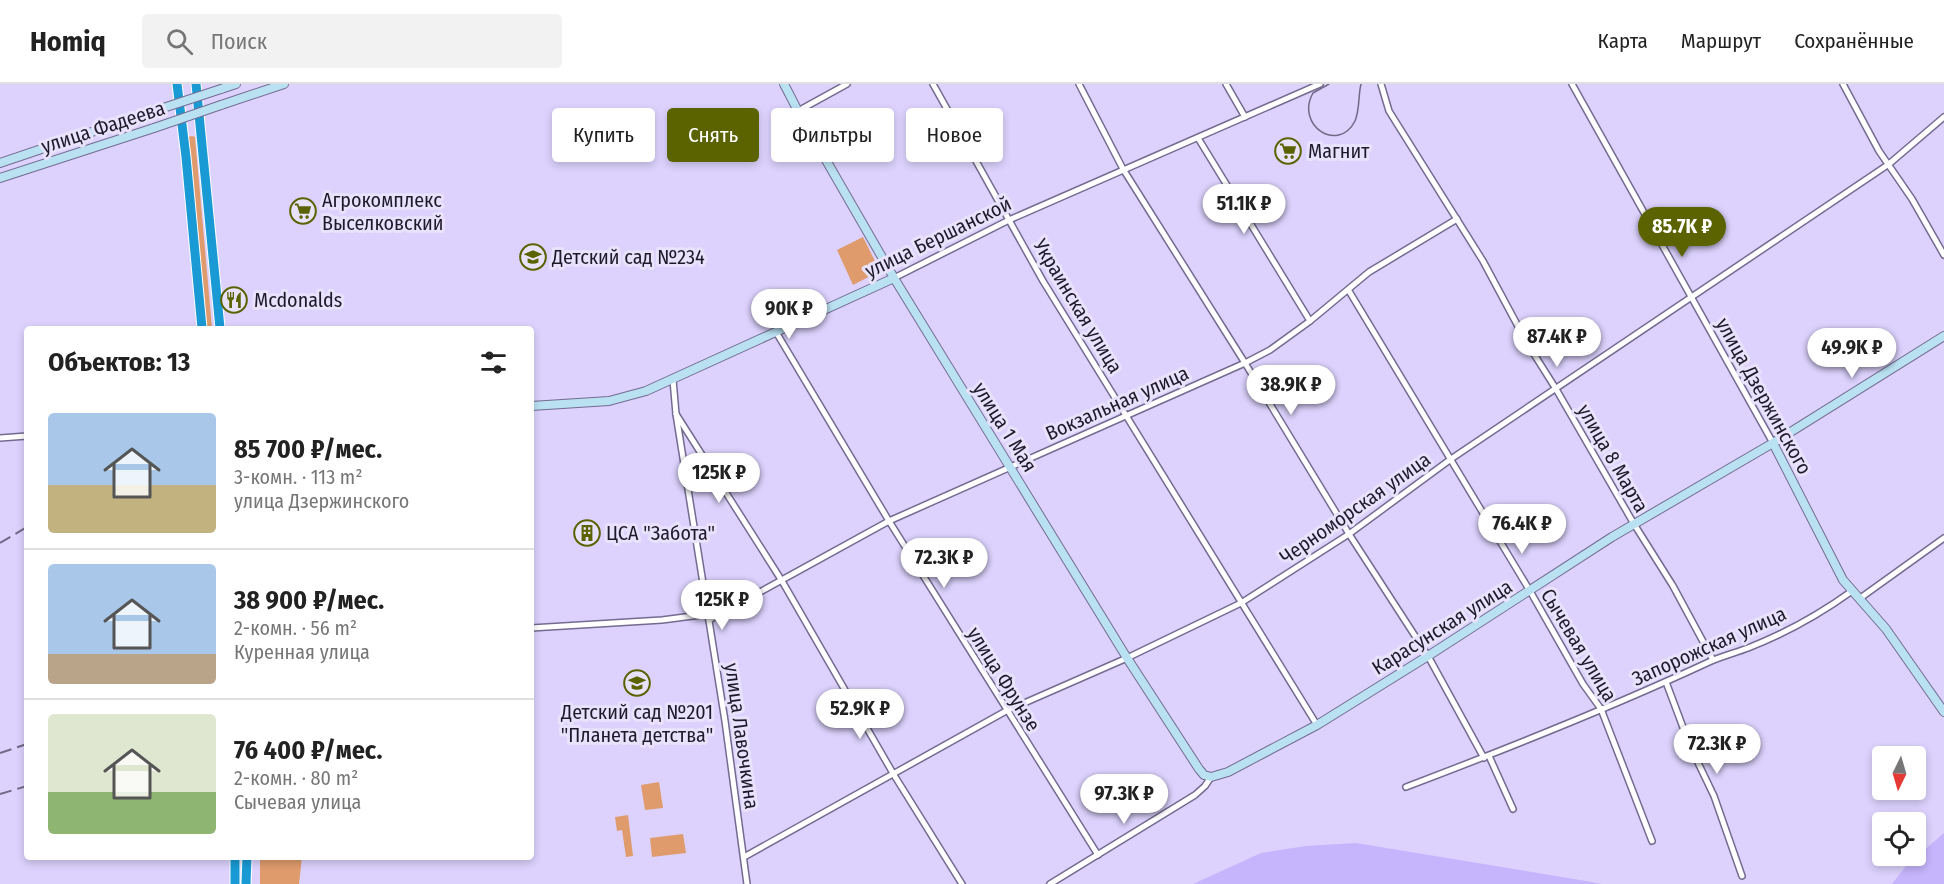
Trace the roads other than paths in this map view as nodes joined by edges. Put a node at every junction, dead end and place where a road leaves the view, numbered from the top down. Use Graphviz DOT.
graph roads {
  1 [pos="177,84"];
  2 [pos="196,84"];
  3 [pos="236,84"];
  4 [pos="284,84"];
  5 [pos="784,84"];
  6 [pos="847,84"];
  7 [pos="933,84"];
  8 [pos="1079,84"];
  9 [pos="1226,84"];
  10 [pos="1320,84"];
  11 [pos="1381,84"];
  12 [pos="1572,84"];
  13 [pos="1843,84"];
  14 [pos="796,108"];
  15 [pos="803,108"];
  16 [pos="1245,117"];
  17 [pos="1944,117"];
  18 [pos="112,125"];
  19 [pos="1198,138"];
  20 [pos="117,140"];
  21 [pos="827,162"];
  22 [pos="0,163"];
  23 [pos="1888,164"];
  24 [pos="1123,169"];
  25 [pos="0,178"];
  26 [pos="1457,219"];
  27 [pos="1009,220"];
  28 [pos="1944,255"];
  29 [pos="894,278"];
  30 [pos="1349,291"];
  31 [pos="1691,298"];
  32 [pos="1310,321"];
  33 [pos="202,326"];
  34 [pos="220,326"];
  35 [pos="776,332"];
  36 [pos="1944,336"];
  37 [pos="1245,363"];
  38 [pos="673,380"];
  39 [pos="1556,388"];
  40 [pos="534,406"];
  41 [pos="676,414"];
  42 [pos="1126,415"];
  43 [pos="24,436"];
  44 [pos="0,438"];
  45 [pos="1773,442"];
  46 [pos="1451,459"];
  47 [pos="1011,468"];
  48 [pos="889,521"];
  49 [pos="1634,524"];
  50 [pos="1348,534"];
  51 [pos="1944,538"];
  52 [pos="782,582"];
  53 [pos="1530,591"];
  54 [pos="1852,591"];
  55 [pos="1859,599"];
  56 [pos="1241,603"];
  57 [pos="708,617"];
  58 [pos="534,628"];
  59 [pos="1428,656"];
  60 [pos="1127,658"];
  61 [pos="1713,660"];
  62 [pos="1666,682"];
  63 [pos="1601,709"];
  64 [pos="1006,711"];
  65 [pos="1944,712"];
  66 [pos="1317,725"];
  67 [pos="1487,757"];
  68 [pos="894,775"];
  69 [pos="1211,777"];
  70 [pos="1406,787"];
  71 [pos="1513,809"];
  72 [pos="1652,841"];
  73 [pos="1098,855"];
  74 [pos="744,857"];
  75 [pos="235,860"];
  76 [pos="247,860"];
  77 [pos="1742,876"];
  78 [pos="246,880"];
  79 [pos="236,884"];
  80 [pos="747,884"];
  81 [pos="962,884"];
  82 [pos="1050,884"];
  1 -- 33 [label="highway"];
  2 -- 34 [label="highway"];
  3 -- 18 [label="street, улица Фадеева, bridge"];
  4 -- 20 [label="street, улица Фадеева, bridge"];
  5 -- 14 [label="street, улица 1 Мая"];
  6 -- 15 [label="street"];
  7 -- 27 [label="street, Украинская улица"];
  8 -- 24 [label="street"];
  9 -- 16 [label="street"];
  10 -- 16 [label="street, улица Бершанской"];
  11 -- 26 [label="street, улица 8 Марта"];
  12 -- 31 [label="street, улица Дзержинского"];
  13 -- 23 [label="street"];
  16 -- 19 [label="street, улица Бершанской"];
  17 -- 23 [label="street, Черноморская улица"];
  18 -- 20 [label="street"];
  18 -- 22 [label="street, улица Фадеева"];
  19 -- 24 [label="street, улица Бершанской"];
  19 -- 32 [label="street"];
  20 -- 25 [label="street, улица Фадеева"];
  21 -- 29 [label="street, улица 1 Мая"];
  23 -- 28 [label="street"];
  23 -- 31 [label="street, Черноморская улица"];
  24 -- 27 [label="street, улица Бершанской"];
  24 -- 37 [label="street"];
  26 -- 30 [label="street, Вокзальная улица"];
  26 -- 39 [label="street, улица 8 Марта"];
  27 -- 29 [label="street, улица Бершанской"];
  27 -- 42 [label="street, Украинская улица"];
  29 -- 35 [label="street, улица Бершанской"];
  29 -- 47 [label="street, улица 1 Мая"];
  30 -- 32 [label="street, Вокзальная улица"];
  30 -- 46 [label="street, Сычевая улица"];
  31 -- 39 [label="street, Черноморская улица"];
  31 -- 45 [label="street, улица Дзержинского"];
  32 -- 37 [label="street, Вокзальная улица"];
  35 -- 38 [label="street, улица Бершанской"];
  35 -- 48 [label="street, улица Фрунзе"];
  36 -- 45 [label="street, Карасунская улица"];
  37 -- 42 [label="street, Вокзальная улица"];
  37 -- 50 [label="street"];
  38 -- 40 [label="street, улица Бершанской"];
  38 -- 41 [label="street, улица Лавочкина"];
  39 -- 46 [label="street, Черноморская улица"];
  39 -- 49 [label="street, улица 8 Марта"];
  41 -- 52 [label="street"];
  41 -- 57 [label="street, улица Лавочкина"];
  42 -- 47 [label="street, Вокзальная улица"];
  42 -- 56 [label="street, Украинская улица"];
  43 -- 44 [label="street"];
  45 -- 49 [label="street, Карасунская улица"];
  45 -- 54 [label="street, улица Дзержинского"];
  46 -- 50 [label="street, Черноморская улица"];
  46 -- 53 [label="street, Сычевая улица"];
  47 -- 48 [label="street, Вокзальная улица"];
  47 -- 60 [label="street, улица 1 Мая"];
  48 -- 52 [label="street, Вокзальная улица"];
  48 -- 64 [label="street, улица Фрунзе"];
  49 -- 53 [label="street, Карасунская улица"];
  49 -- 61 [label="street, улица 8 Марта"];
  50 -- 56 [label="street, Черноморская улица"];
  50 -- 59 [label="street"];
  51 -- 55 [label="street"];
  52 -- 57 [label="street, Вокзальная улица"];
  52 -- 68 [label="street"];
  53 -- 59 [label="street, Карасунская улица"];
  53 -- 63 [label="street, Сычевая улица"];
  54 -- 55 [label="street, улица Дзержинского"];
  54 -- 61 [label="street, Запорожская улица"];
  55 -- 65 [label="street, улица Дзержинского"];
  56 -- 60 [label="street, Черноморская улица"];
  56 -- 66 [label="street, Украинская улица"];
  57 -- 58 [label="street"];
  57 -- 74 [label="street, улица Лавочкина"];
  59 -- 66 [label="street, Карасунская улица"];
  59 -- 67 [label="street"];
  60 -- 64 [label="street, Черноморская улица"];
  60 -- 69 [label="street, улица 1 Мая"];
  61 -- 62 [label="street, Запорожская улица"];
  62 -- 63 [label="street, Запорожская улица"];
  62 -- 77 [label="street"];
  63 -- 67 [label="street, Запорожская улица"];
  63 -- 72 [label="street, Сычевая улица"];
  64 -- 68 [label="street, Черноморская улица"];
  64 -- 73 [label="street, улица Фрунзе"];
  66 -- 69 [label="street, Карасунская улица"];
  67 -- 70 [label="street, Запорожская улица"];
  67 -- 71 [label="street"];
  68 -- 74 [label="street, Черноморская улица"];
  68 -- 81 [label="street"];
  69 -- 73 [label="street, Карасунская улица"];
  73 -- 82 [label="street, Карасунская улица"];
  74 -- 80 [label="street, улица Лавочкина"];
  75 -- 79 [label="highway"];
  76 -- 78 [label="highway"];
}
